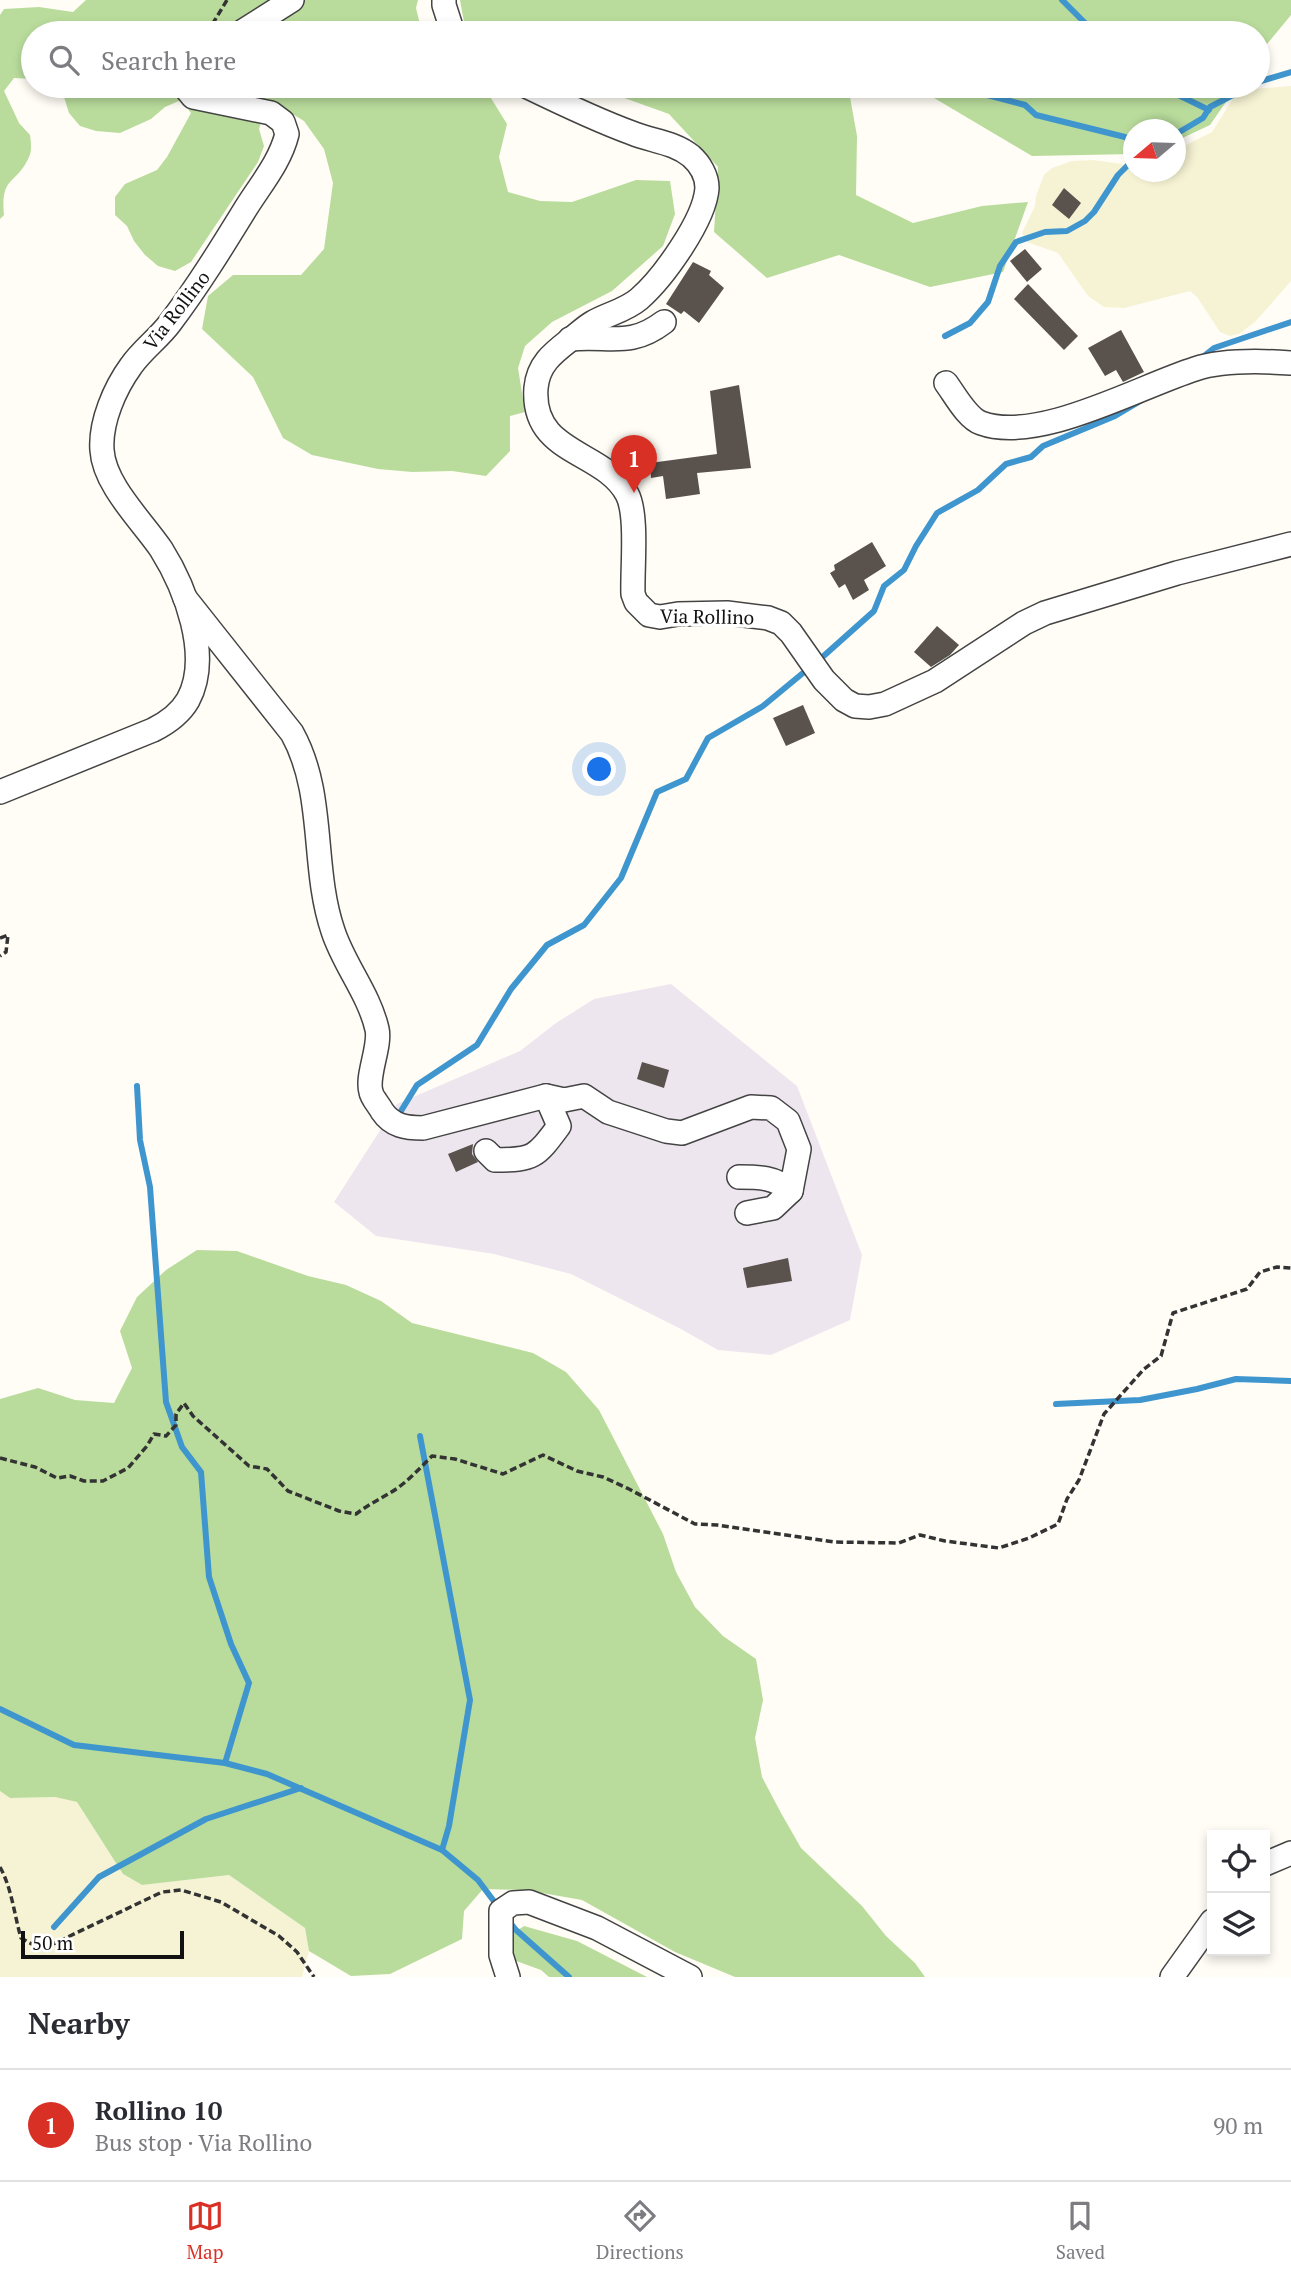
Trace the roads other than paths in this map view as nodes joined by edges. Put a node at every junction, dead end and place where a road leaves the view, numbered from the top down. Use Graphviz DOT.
graph roads {
  1 [pos="292,0"];
  2 [pos="444,0"];
  3 [pos="259,21"];
  4 [pos="449,21"];
  5 [pos="198,98"];
  6 [pos="553,98"];
  7 [pos="664,321"];
  8 [pos="570,339"];
  9 [pos="1291,363"];
  10 [pos="946,383"];
  11 [pos="1291,544"];
  12 [pos="186,598"];
  13 [pos="0,792"];
  14 [pos="546,1096"];
  15 [pos="486,1151"];
  16 [pos="739,1177"];
  17 [pos="790,1191"];
  18 [pos="747,1213"];
  19 [pos="1291,1853"];
  20 [pos="1270,1862"];
  21 [pos="1207,1928"];
  22 [pos="508,1977"];
  23 [pos="690,1977"];
  24 [pos="1171,1977"];
  1 -- 3 [label="street"];
  2 -- 4 [label="street"];
  5 -- 12 [label="street, Via Rollino"];
  6 -- 8 [label="street, Via Rollino"];
  7 -- 8 [label="street"];
  8 -- 11 [label="street, Via Rollino"];
  9 -- 10 [label="street"];
  12 -- 13 [label="street, Via Rollino"];
  12 -- 14 [label="street, Via Rollino"];
  14 -- 15 [label="street"];
  14 -- 17 [label="street, Via Rollino"];
  16 -- 17 [label="street"];
  17 -- 18 [label="street"];
  19 -- 20 [label="street"];
  21 -- 24 [label="street"];
  22 -- 23 [label="street"];
}
